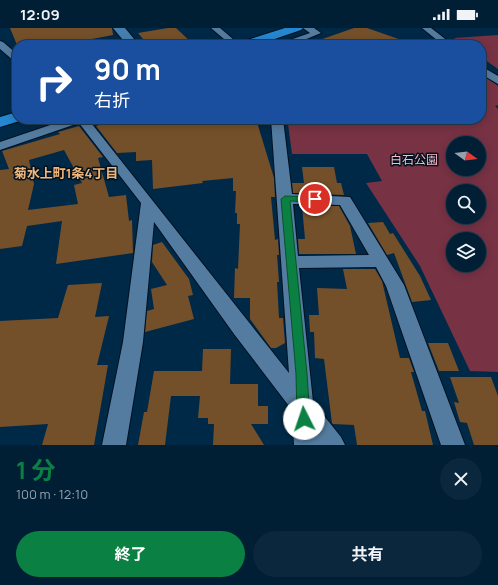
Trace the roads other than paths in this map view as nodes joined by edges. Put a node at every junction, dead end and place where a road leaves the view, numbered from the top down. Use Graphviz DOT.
graph roads {
  1 [pos="215,28"];
  2 [pos="297,28"];
  3 [pos="307,28"];
  4 [pos="426,28"];
  5 [pos="114,34"];
  6 [pos="124,40"];
  7 [pos="230,40"];
  8 [pos="260,40"];
  9 [pos="298,40"];
  10 [pos="442,40"];
  11 [pos="0,44"];
  12 [pos="12,54"];
  13 [pos="486,73"];
  14 [pos="498,81"];
  15 [pos="12,118"];
  16 [pos="0,122"];
  17 [pos="66,124"];
  18 [pos="85,124"];
  19 [pos="278,124"];
  20 [pos="0,146"];
  21 [pos="285,199"];
  22 [pos="148,203"];
  23 [pos="382,261"];
  24 [pos="291,262"];
  25 [pos="303,406"];
  26 [pos="114,445"];
  27 [pos="306,445"];
  28 [pos="333,445"];
  29 [pos="453,445"];
  1 -- 7 [label="street"];
  2 -- 8 [label="highway"];
  3 -- 9 [label="street"];
  4 -- 10 [label="street"];
  5 -- 6 [label="street"];
  11 -- 12 [label="street"];
  13 -- 14 [label="street"];
  15 -- 16 [label="highway"];
  17 -- 20 [label="street"];
  18 -- 22 [label="street"];
  19 -- 21 [label="street"];
  21 -- 23 [label="street"];
  21 -- 24 [label="street"];
  22 -- 25 [label="street"];
  22 -- 26 [label="street"];
  23 -- 24 [label="street"];
  23 -- 29 [label="street"];
  24 -- 25 [label="street"];
  25 -- 27 [label="street"];
  25 -- 28 [label="street"];
}
